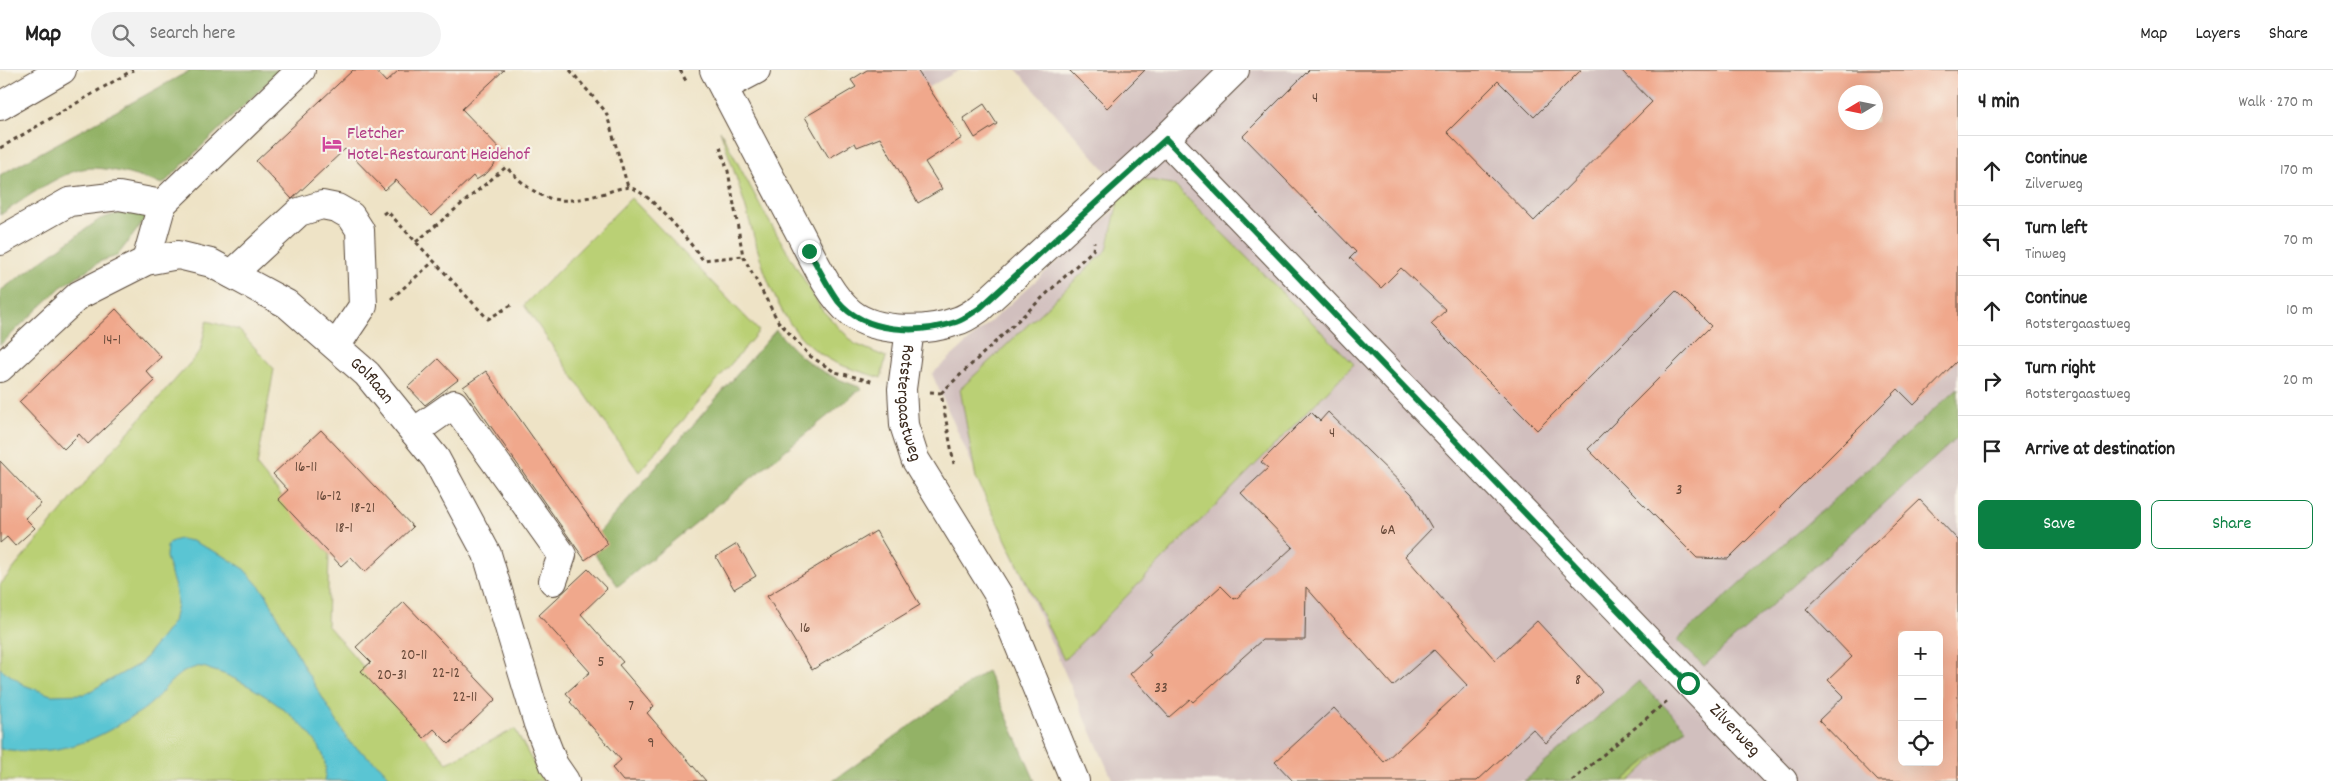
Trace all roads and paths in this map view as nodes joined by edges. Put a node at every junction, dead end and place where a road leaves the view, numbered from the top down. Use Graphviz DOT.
graph roads {
  1 [pos="62,70"];
  2 [pos="133,70"];
  3 [pos="301,70"];
  4 [pos="570,70"];
  5 [pos="680,70"];
  6 [pos="756,70"];
  7 [pos="1235,70"];
  8 [pos="719,79"];
  9 [pos="688,84"];
  10 [pos="0,106"];
  11 [pos="1166,139"];
  12 [pos="718,141"];
  13 [pos="0,148"];
  14 [pos="628,187"];
  15 [pos="1100,199"];
  16 [pos="162,204"];
  17 [pos="360,230"];
  18 [pos="0,241"];
  19 [pos="416,242"];
  20 [pos="743,256"];
  21 [pos="146,261"];
  22 [pos="434,261"];
  23 [pos="232,274"];
  24 [pos="363,279"];
  25 [pos="513,304"];
  26 [pos="910,329"];
  27 [pos="336,346"];
  28 [pos="0,368"];
  29 [pos="902,389"];
  30 [pos="941,393"];
  31 [pos="414,432"];
  32 [pos="954,466"];
  33 [pos="553,581"];
  34 [pos="1688,683"];
  35 [pos="566,781"];
  36 [pos="1075,781"];
  37 [pos="1572,781"];
  38 [pos="1783,781"];
  1 -- 10 [label="street"];
  2 -- 13 [label="path"];
  3 -- 16 [label="street"];
  4 -- 14 [label="path"];
  5 -- 9 [label="path"];
  6 -- 8 [label="street"];
  7 -- 11 [label="street"];
  8 -- 26 [label="street, Rotstergaastweg"];
  11 -- 15 [label="street"];
  11 -- 34 [label="street, Zilverweg"];
  12 -- 20 [label="path"];
  14 -- 19 [label="path"];
  14 -- 20 [label="path"];
  15 -- 26 [label="street"];
  15 -- 30 [label="path"];
  16 -- 18 [label="street"];
  16 -- 21 [label="street"];
  17 -- 19 [label="path"];
  17 -- 23 [label="street"];
  17 -- 24 [label="street"];
  19 -- 22 [label="path"];
  20 -- 29 [label="path"];
  21 -- 23 [label="street, Golflaan"];
  21 -- 28 [label="street, Golflaan"];
  22 -- 24 [label="path"];
  22 -- 25 [label="path"];
  23 -- 27 [label="street, Golflaan"];
  24 -- 27 [label="street"];
  26 -- 29 [label="street, Rotstergaastweg"];
  27 -- 31 [label="street, Golflaan"];
  29 -- 30 [label="path"];
  29 -- 36 [label="street, Rotstergaastweg"];
  30 -- 32 [label="path"];
  31 -- 33 [label="street"];
  31 -- 35 [label="street, Golflaan"];
  34 -- 37 [label="path"];
  34 -- 38 [label="street, Zilverweg"];
}
